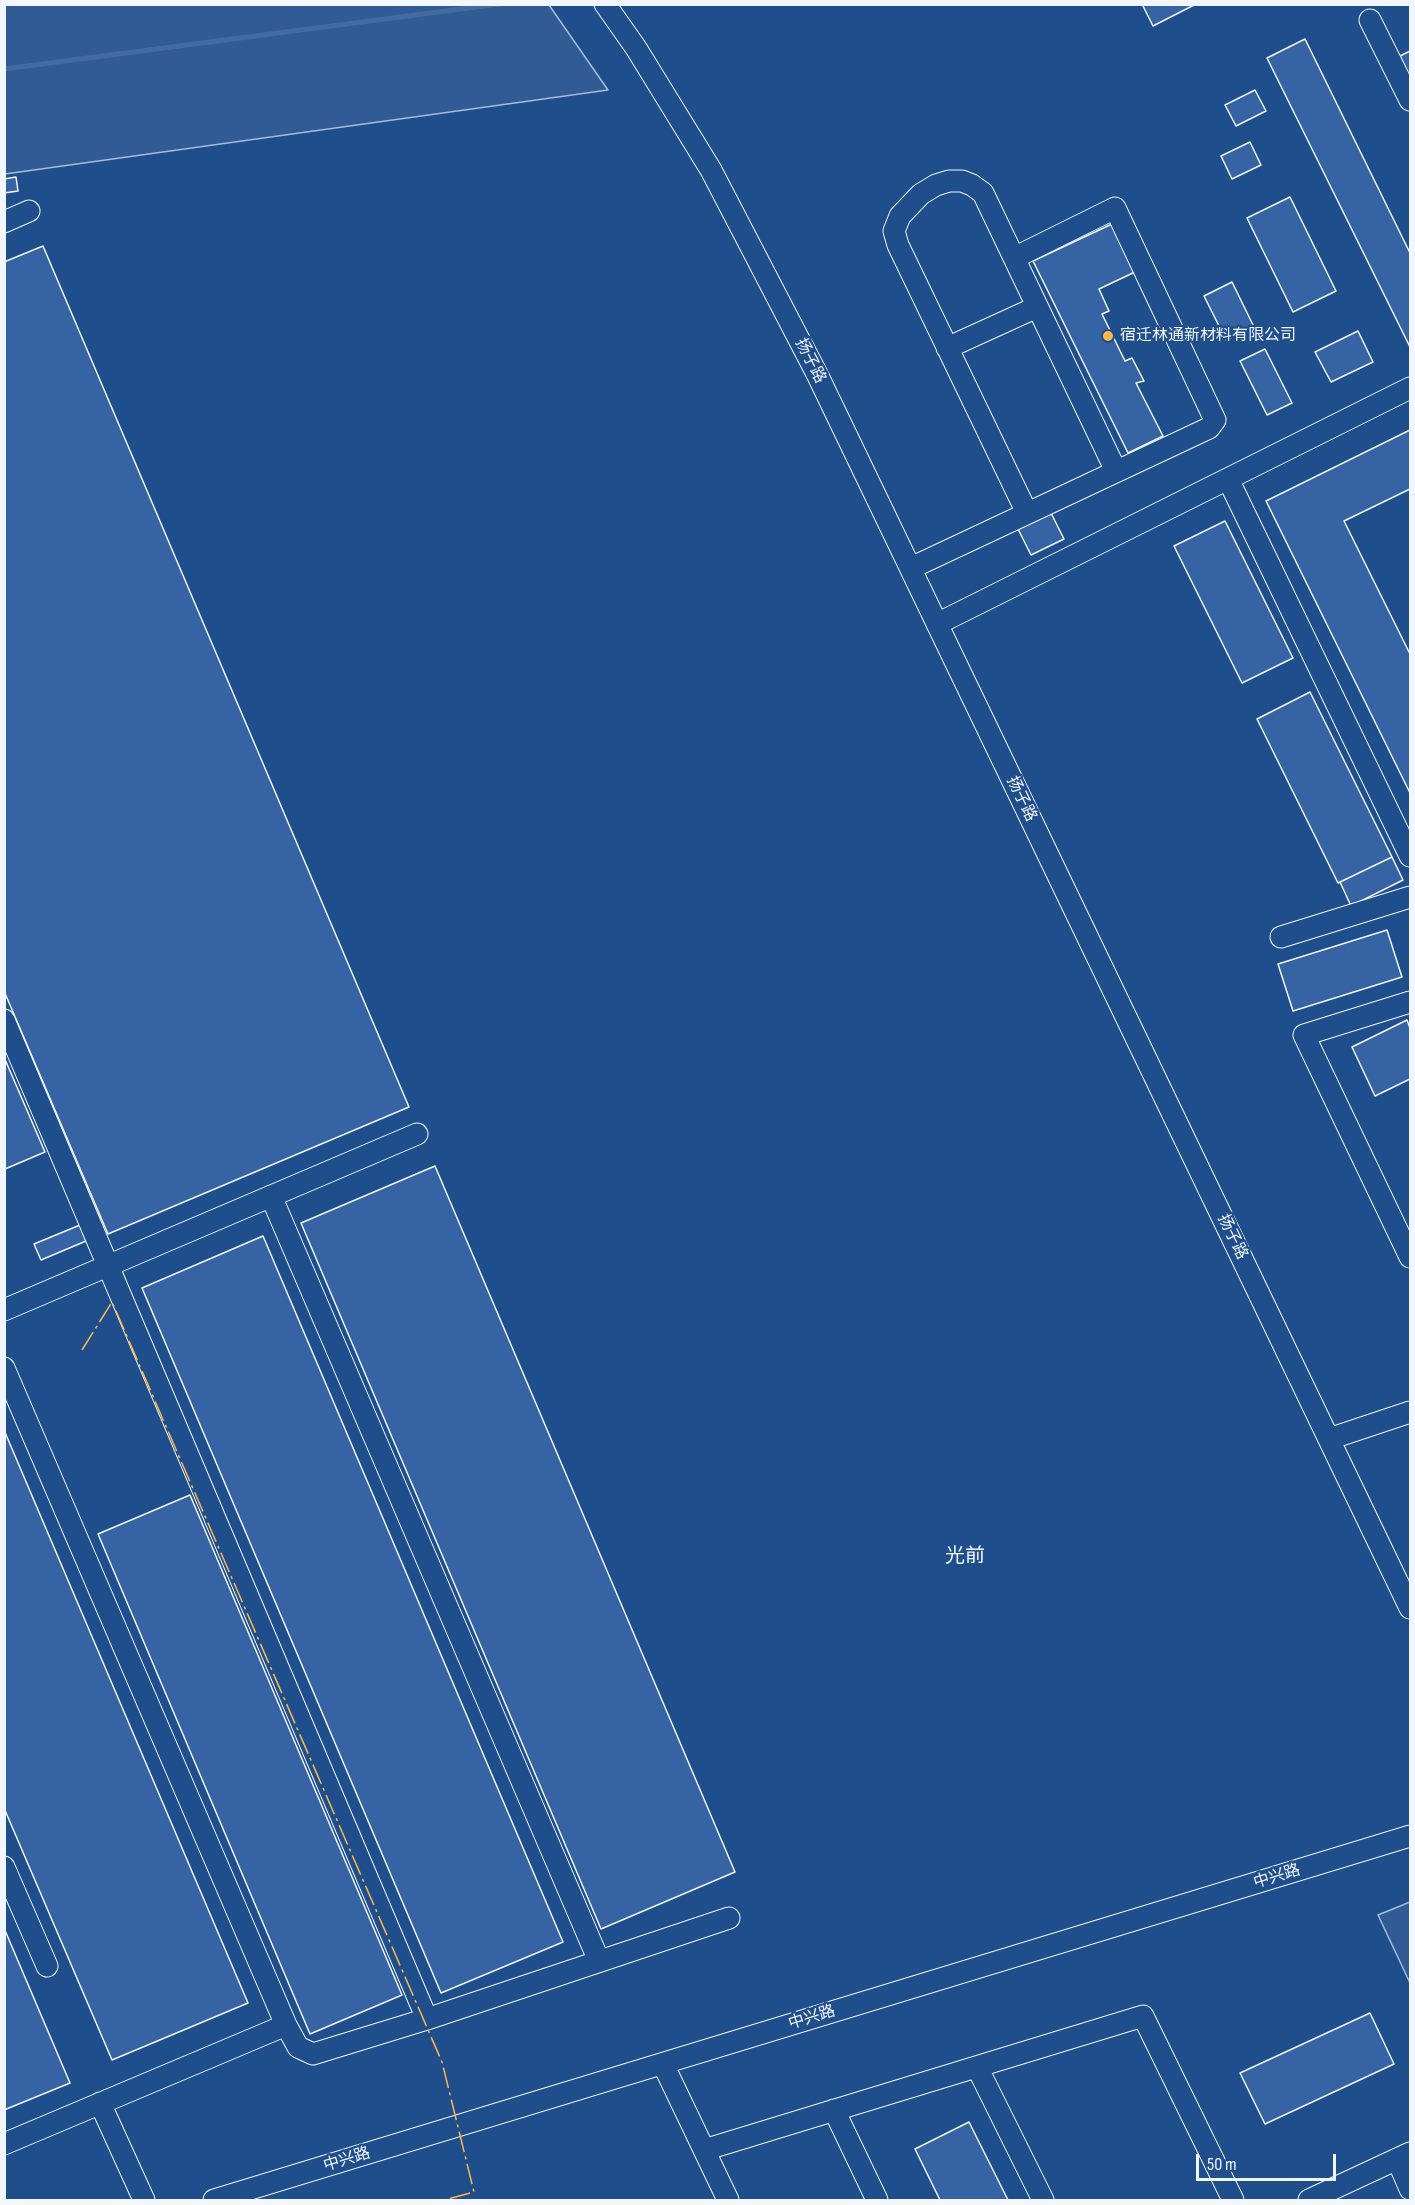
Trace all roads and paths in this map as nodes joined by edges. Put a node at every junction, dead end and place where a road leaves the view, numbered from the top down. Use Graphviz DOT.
graph roads {
  1 [pos="605,4"];
  2 [pos="1370,20"];
  3 [pos="1410,100"];
  4 [pos="29,211"];
  5 [pos="4,222"];
  6 [pos="1014,258"];
  7 [pos="1037,307"];
  8 [pos="947,348"];
  9 [pos="1410,388"];
  10 [pos="1116,471"];
  11 [pos="1228,479"];
  12 [pos="1027,513"];
  13 [pos="911,568"];
  14 [pos="938,624"];
  15 [pos="1410,856"];
  16 [pos="1410,897"];
  17 [pos="1281,937"];
  18 [pos="1410,1002"];
  19 [pos="4,1020"];
  20 [pos="417,1134"];
  21 [pos="271,1196"];
  22 [pos="1410,1257"];
  23 [pos="108,1265"];
  24 [pos="4,1310"];
  25 [pos="4,1368"];
  26 [pos="1410,1412"];
  27 [pos="1329,1439"];
  28 [pos="1410,1608"];
  29 [pos="1410,1836"];
  30 [pos="4,1867"];
  31 [pos="729,1917"];
  32 [pos="599,1961"];
  33 [pos="47,1966"];
  34 [pos="427,2019"];
  35 [pos="286,2025"];
  36 [pos="663,2064"];
  37 [pos="976,2067"];
  38 [pos="100,2103"];
  39 [pos="834,2110"];
  40 [pos="4,2144"];
  41 [pos="704,2150"];
  42 [pos="1404,2156"];
  43 [pos="1410,2189"];
  44 [pos="144,2200"];
  45 [pos="214,2200"];
  46 [pos="728,2200"];
  47 [pos="877,2200"];
  48 [pos="1043,2200"];
  49 [pos="1233,2200"];
  50 [pos="1309,2200"];
  1 -- 13 [label="street, 扬子路"];
  2 -- 3 [label="street"];
  4 -- 5 [label="street"];
  6 -- 7 [label="street"];
  6 -- 8 [label="street"];
  6 -- 10 [label="street"];
  7 -- 8 [label="street"];
  7 -- 10 [label="street"];
  8 -- 12 [label="street"];
  9 -- 11 [label="street"];
  10 -- 12 [label="street"];
  11 -- 14 [label="street"];
  11 -- 15 [label="street"];
  12 -- 13 [label="street"];
  13 -- 14 [label="street, 扬子路"];
  14 -- 27 [label="street, 扬子路"];
  16 -- 17 [label="street"];
  18 -- 22 [label="street"];
  19 -- 23 [label="street"];
  20 -- 21 [label="street"];
  21 -- 23 [label="street"];
  21 -- 32 [label="street"];
  23 -- 24 [label="street"];
  23 -- 34 [label="street"];
  25 -- 35 [label="street"];
  26 -- 27 [label="street"];
  27 -- 28 [label="street, 扬子路"];
  29 -- 36 [label="street, 中兴路"];
  30 -- 33 [label="street"];
  31 -- 32 [label="street"];
  32 -- 34 [label="street"];
  34 -- 35 [label="street"];
  35 -- 38 [label="street"];
  36 -- 41 [label="street"];
  36 -- 45 [label="street, 中兴路"];
  37 -- 39 [label="street"];
  37 -- 48 [label="street"];
  37 -- 49 [label="street"];
  38 -- 40 [label="street"];
  38 -- 44 [label="street"];
  39 -- 41 [label="street"];
  39 -- 47 [label="street"];
  41 -- 46 [label="street"];
  42 -- 43 [label="street"];
  42 -- 50 [label="street"];
}
